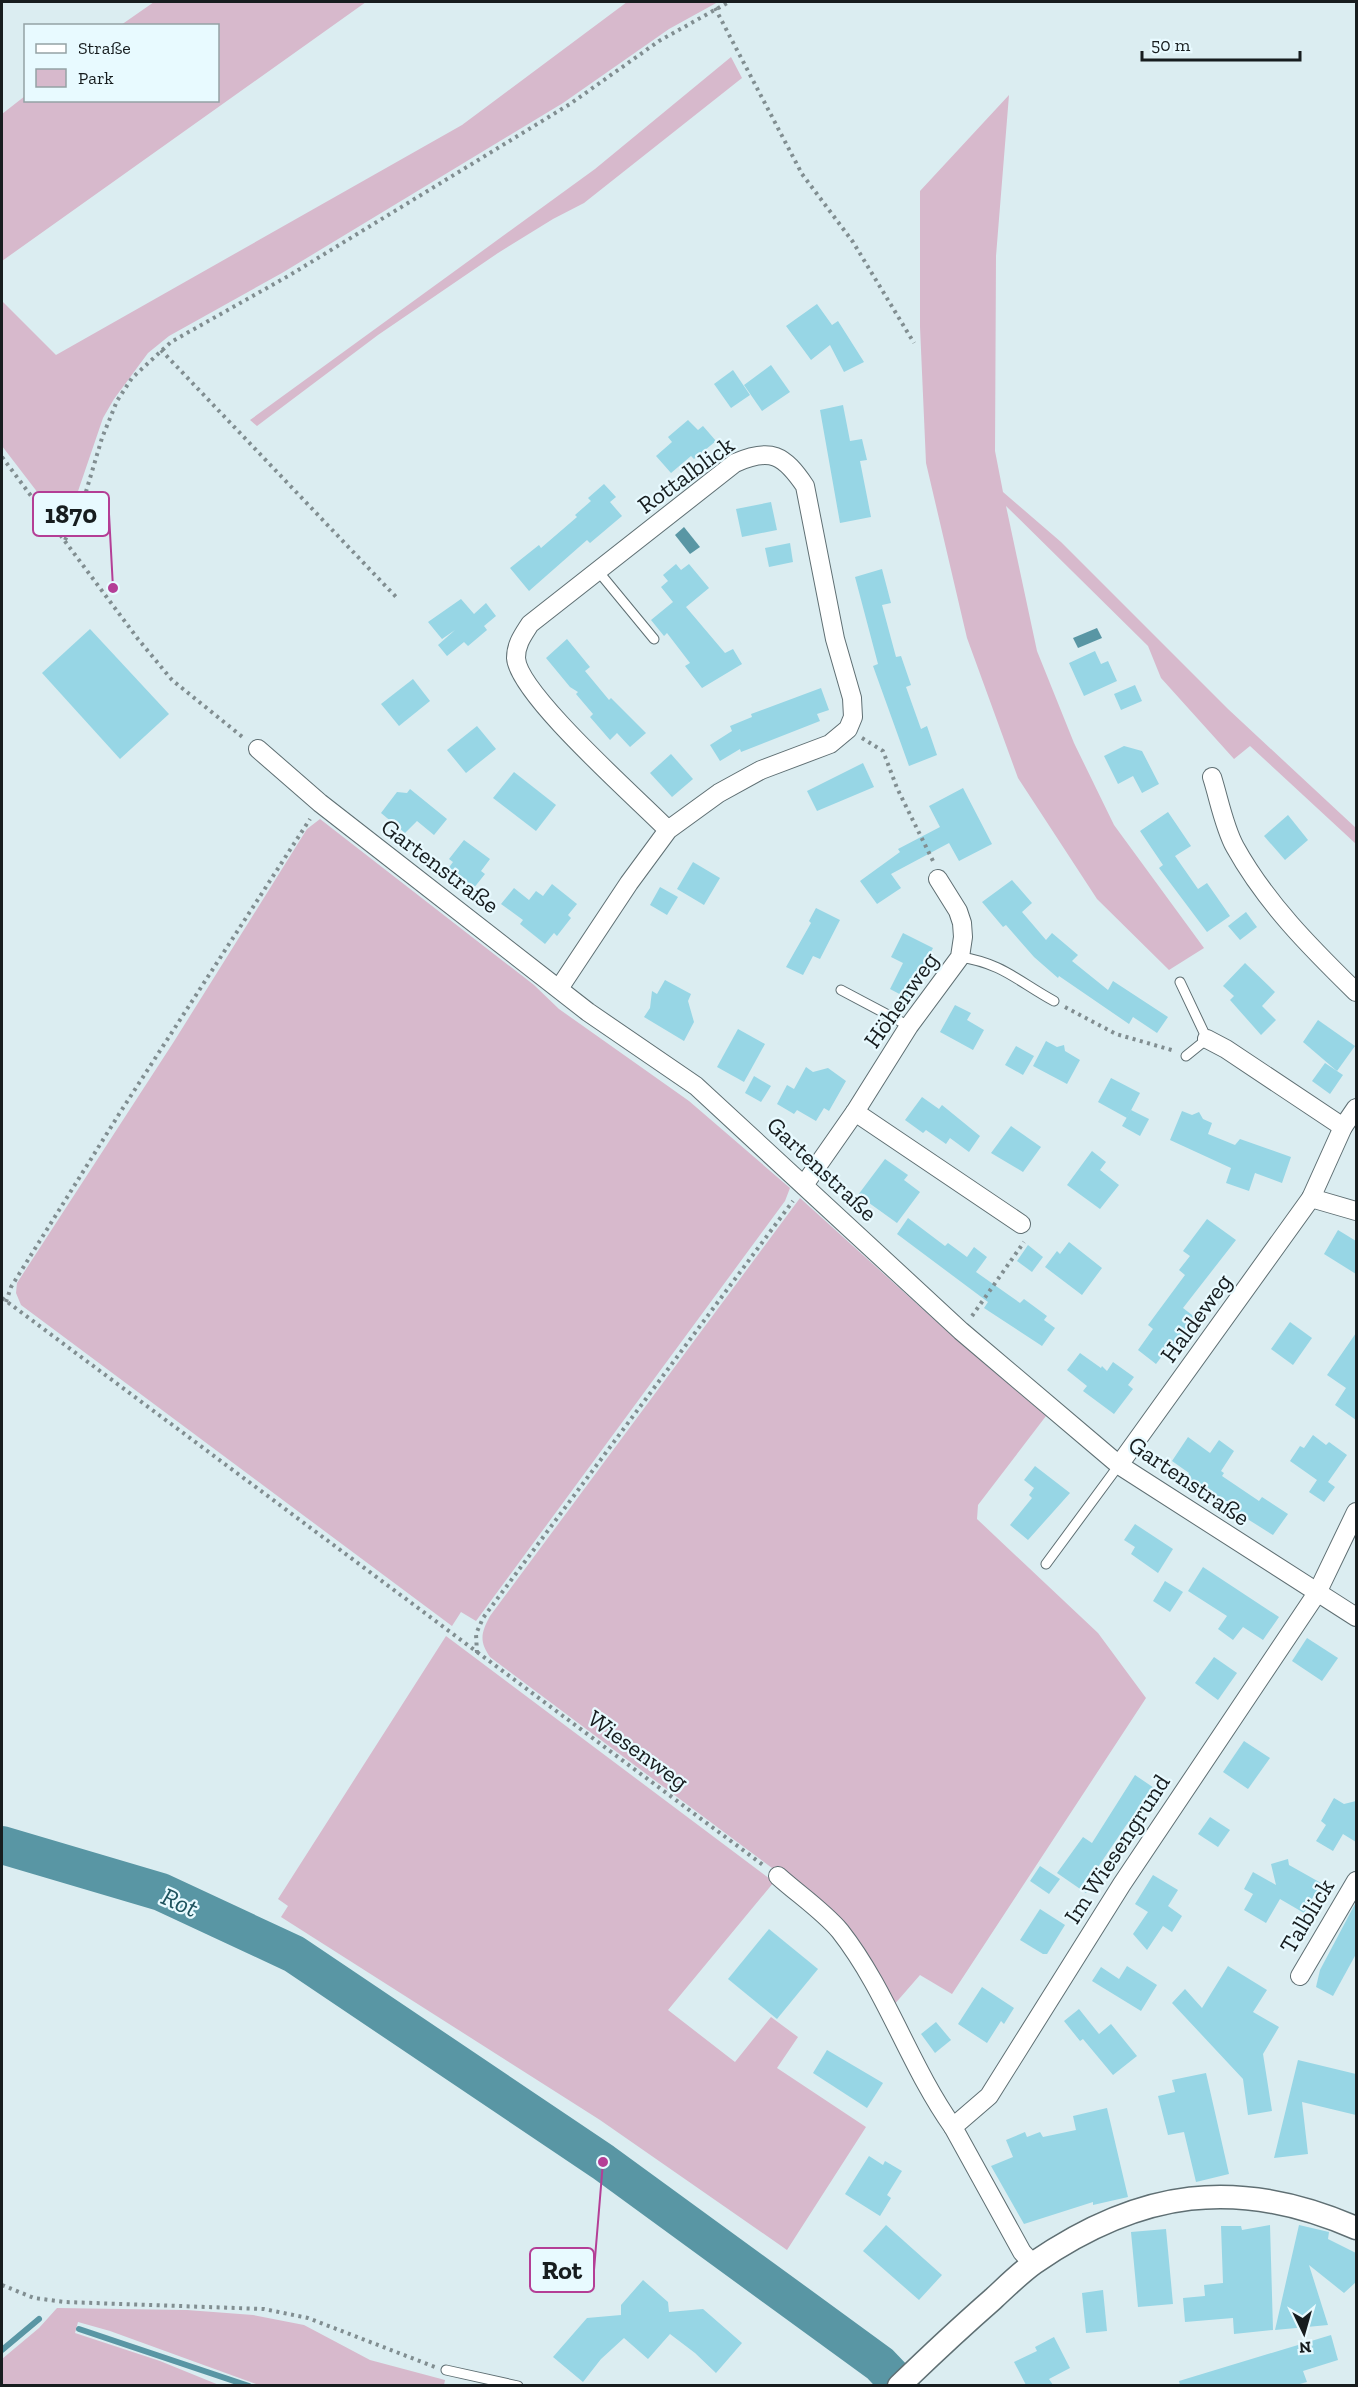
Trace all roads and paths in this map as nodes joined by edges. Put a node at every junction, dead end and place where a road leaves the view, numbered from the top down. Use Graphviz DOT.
graph roads {
  1 [pos="729,2"];
  2 [pos="715,8"];
  3 [pos="914,343"];
  4 [pos="161,350"];
  5 [pos="2,457"];
  6 [pos="65,540"];
  7 [pos="598,571"];
  8 [pos="397,598"];
  9 [pos="654,639"];
  10 [pos="848,729"];
  11 [pos="258,749"];
  12 [pos="1212,777"];
  13 [pos="320,803"];
  14 [pos="668,830"];
  15 [pos="938,879"];
  16 [pos="960,957"];
  17 [pos="1180,982"];
  18 [pos="560,987"];
  19 [pos="841,990"];
  20 [pos="1356,992"];
  21 [pos="1054,1001"];
  22 [pos="909,1026"];
  23 [pos="1208,1039"];
  24 [pos="1186,1056"];
  25 [pos="1356,1108"];
  26 [pos="855,1112"];
  27 [pos="1343,1127"];
  28 [pos="804,1185"];
  29 [pos="1311,1198"];
  30 [pos="1356,1211"];
  31 [pos="1022,1224"];
  32 [pos="2,1298"];
  33 [pos="6,1302"];
  34 [pos="961,1331"];
  35 [pos="1119,1465"];
  36 [pos="1356,1512"];
  37 [pos="1046,1564"];
  38 [pos="1317,1593"];
  39 [pos="1356,1617"];
  40 [pos="477,1654"];
  41 [pos="778,1876"];
  42 [pos="1356,1881"];
  43 [pos="1299,1976"];
  44 [pos="953,2127"];
  45 [pos="1356,2228"];
  46 [pos="1033,2264"];
  47 [pos="2,2285"];
  48 [pos="446,2370"];
  49 [pos="518,2385"];
  50 [pos="899,2385"];
  1 -- 2 [label="path"];
  2 -- 3 [label="path"];
  2 -- 4 [label="path"];
  4 -- 6 [label="path"];
  4 -- 8 [label="path"];
  5 -- 6 [label="path"];
  6 -- 11 [label="path"];
  7 -- 9 [label="lane"];
  7 -- 10 [label="street, Rottalblick"];
  7 -- 14 [label="street, Rottalblick"];
  10 -- 14 [label="street"];
  10 -- 15 [label="path"];
  11 -- 13 [label="street, Gartenstraße"];
  12 -- 20 [label="street"];
  13 -- 18 [label="street, Gartenstraße"];
  13 -- 33 [label="path"];
  14 -- 18 [label="street"];
  15 -- 16 [label="street, Höhenweg"];
  16 -- 21 [label="lane"];
  16 -- 22 [label="street, Höhenweg"];
  17 -- 23 [label="lane"];
  18 -- 28 [label="street, Gartenstraße"];
  19 -- 22 [label="lane"];
  21 -- 24 [label="path"];
  22 -- 26 [label="street, Höhenweg"];
  23 -- 24 [label="lane"];
  23 -- 27 [label="street"];
  25 -- 27 [label="street, Haldeweg"];
  26 -- 28 [label="street, Höhenweg"];
  26 -- 31 [label="street"];
  27 -- 29 [label="street, Haldeweg"];
  28 -- 34 [label="street, Gartenstraße"];
  28 -- 40 [label="path"];
  29 -- 30 [label="street"];
  29 -- 35 [label="street, Haldeweg"];
  31 -- 34 [label="path"];
  32 -- 33 [label="path, Wiesenweg"];
  33 -- 40 [label="path, Wiesenweg"];
  34 -- 35 [label="street, Gartenstraße"];
  35 -- 37 [label="lane"];
  35 -- 38 [label="street, Gartenstraße"];
  36 -- 38 [label="street, Im Wiesengrund"];
  38 -- 39 [label="street, Gartenstraße"];
  38 -- 44 [label="street, Im Wiesengrund"];
  40 -- 41 [label="path, Wiesenweg"];
  41 -- 44 [label="street"];
  42 -- 43 [label="street, Talblick"];
  44 -- 46 [label="street"];
  45 -- 46 [label="street"];
  46 -- 50 [label="street"];
  47 -- 48 [label="path"];
  48 -- 49 [label="lane"];
}
